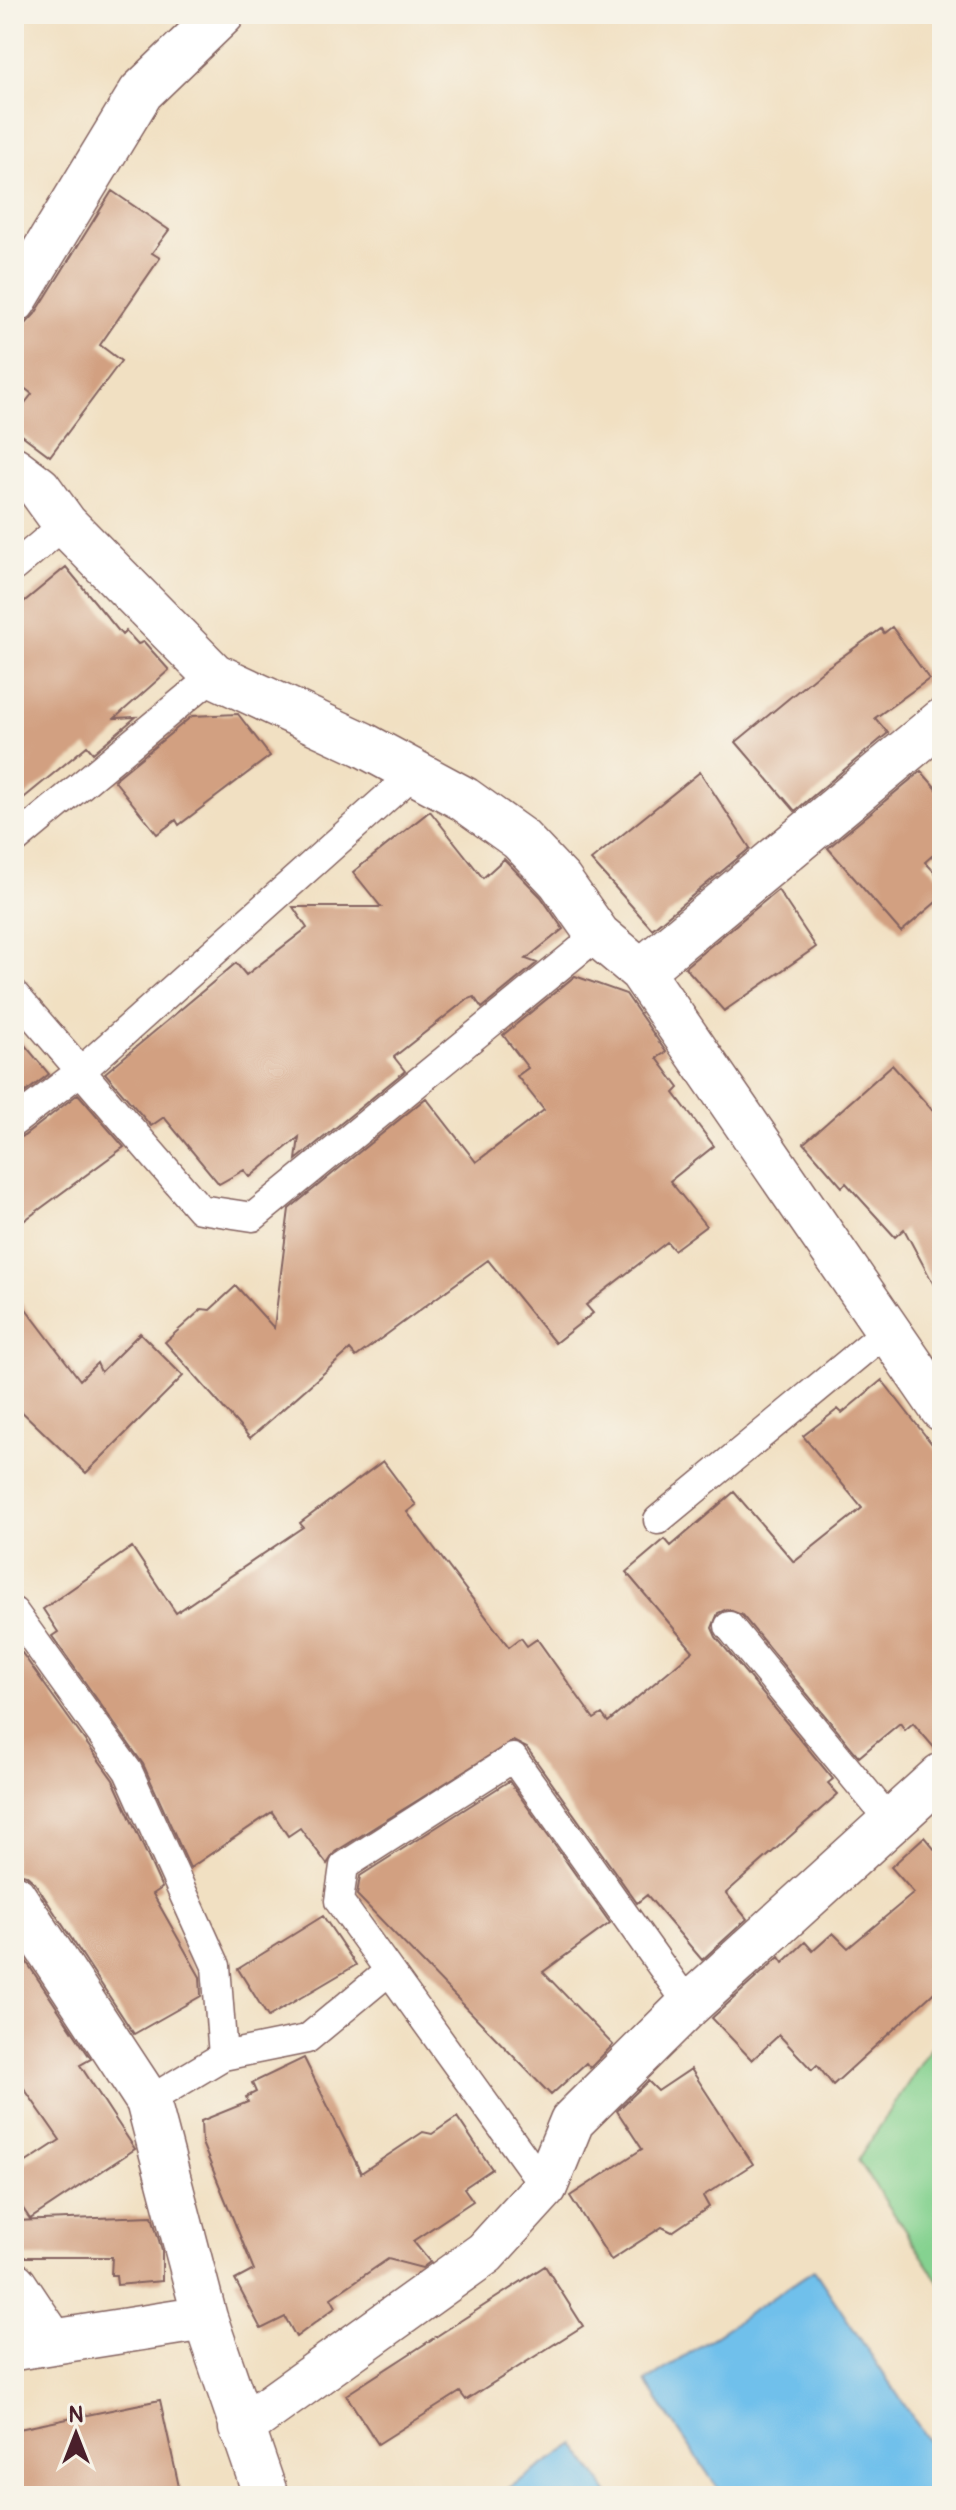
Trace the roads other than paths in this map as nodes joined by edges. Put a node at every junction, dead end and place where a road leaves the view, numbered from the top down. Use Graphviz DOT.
graph roads {
  1 [pos="222,14"];
  2 [pos="14,301"];
  3 [pos="14,469"];
  4 [pos="65,524"];
  5 [pos="14,567"];
  6 [pos="214,675"];
  7 [pos="942,721"];
  8 [pos="413,774"];
  9 [pos="14,841"];
  10 [pos="598,935"];
  11 [pos="641,971"];
  12 [pos="14,994"];
  13 [pos="82,1070"];
  14 [pos="14,1122"];
  15 [pos="888,1330"];
  16 [pos="942,1409"];
  17 [pos="658,1520"];
  18 [pos="14,1612"];
  19 [pos="729,1626"];
  20 [pos="942,1775"];
  21 [pos="891,1822"];
  22 [pos="14,1897"];
  23 [pos="389,1971"];
  24 [pos="689,2005"];
  25 [pos="223,2056"];
  26 [pos="148,2101"];
  27 [pos="545,2187"];
  28 [pos="14,2284"];
  29 [pos="205,2318"];
  30 [pos="33,2345"];
  31 [pos="241,2428"];
  32 [pos="266,2496"];
  1 -- 2 [label="street"];
  3 -- 4 [label="street"];
  4 -- 5 [label="lane"];
  4 -- 6 [label="street"];
  6 -- 8 [label="street"];
  6 -- 9 [label="lane"];
  7 -- 11 [label="street"];
  8 -- 10 [label="street"];
  8 -- 13 [label="lane"];
  10 -- 11 [label="street"];
  10 -- 13 [label="lane"];
  11 -- 15 [label="street"];
  12 -- 13 [label="lane"];
  13 -- 14 [label="lane"];
  15 -- 16 [label="street"];
  15 -- 17 [label="lane"];
  18 -- 25 [label="lane"];
  19 -- 21 [label="lane"];
  20 -- 21 [label="street"];
  21 -- 24 [label="street"];
  22 -- 26 [label="street"];
  23 -- 24 [label="lane"];
  23 -- 25 [label="lane"];
  23 -- 27 [label="lane"];
  24 -- 27 [label="street"];
  25 -- 26 [label="lane"];
  26 -- 29 [label="street"];
  27 -- 31 [label="street"];
  28 -- 30 [label="street"];
  29 -- 30 [label="street"];
  29 -- 31 [label="street"];
  31 -- 32 [label="street"];
}
